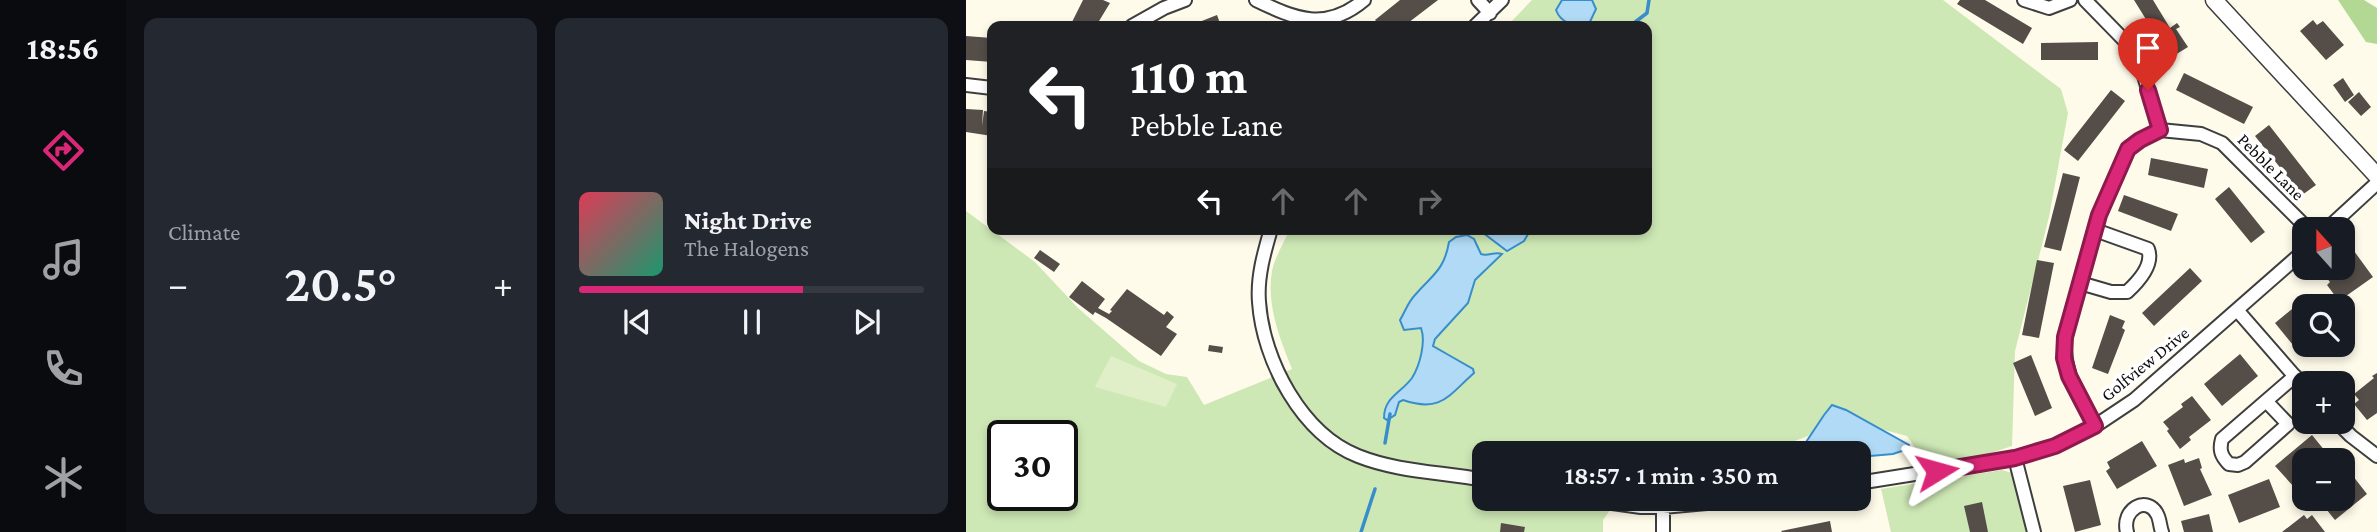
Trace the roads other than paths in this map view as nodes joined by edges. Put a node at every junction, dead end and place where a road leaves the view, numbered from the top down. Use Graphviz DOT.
graph roads {
  1 [pos="1185,0"];
  2 [pos="1256,0"];
  3 [pos="1364,0"];
  4 [pos="1478,0"];
  5 [pos="1502,0"];
  6 [pos="2024,0"];
  7 [pos="2070,0"];
  8 [pos="2085,0"];
  9 [pos="2214,0"];
  10 [pos="1490,13"];
  11 [pos="1141,21"];
  12 [pos="1481,21"];
  13 [pos="966,85"];
  14 [pos="987,87"];
  15 [pos="2160,130"];
  16 [pos="2377,176"];
  17 [pos="2377,183"];
  18 [pos="2296,217"];
  19 [pos="2341,217"];
  20 [pos="2095,229"];
  21 [pos="1269,235"];
  22 [pos="2292,261"];
  23 [pos="2080,283"];
  24 [pos="2237,310"];
  25 [pos="2292,373"];
  26 [pos="2292,379"];
  27 [pos="2266,401"];
  28 [pos="2095,426"];
  29 [pos="2349,434"];
  30 [pos="2377,456"];
  31 [pos="2015,458"];
  32 [pos="1472,478"];
  33 [pos="1871,481"];
  34 [pos="1663,511"];
  35 [pos="1662,532"];
  36 [pos="2034,532"];
  37 [pos="2127,532"];
  38 [pos="2162,532"];
  1 -- 11 [label="street"];
  2 -- 3 [label="street"];
  4 -- 10 [label="street"];
  5 -- 10 [label="street"];
  6 -- 7 [label="street"];
  8 -- 15 [label="street"];
  9 -- 16 [label="street"];
  10 -- 12 [label="street"];
  13 -- 14 [label="street"];
  15 -- 18 [label="street, Pebble Lane"];
  15 -- 20 [label="street"];
  17 -- 19 [label="street"];
  20 -- 23 [label="street"];
  20 -- 23 [label="street"];
  21 -- 32 [label="street"];
  22 -- 24 [label="street, Golfview Drive"];
  23 -- 28 [label="street"];
  24 -- 25 [label="street"];
  24 -- 28 [label="street, Golfview Drive"];
  26 -- 27 [label="street"];
  27 -- 27 [label="street"];
  28 -- 31 [label="street, Golfview Drive"];
  29 -- 30 [label="street"];
  31 -- 33 [label="street, Golfview Drive"];
  31 -- 36 [label="street"];
  34 -- 35 [label="street"];
  37 -- 38 [label="street"];
}
